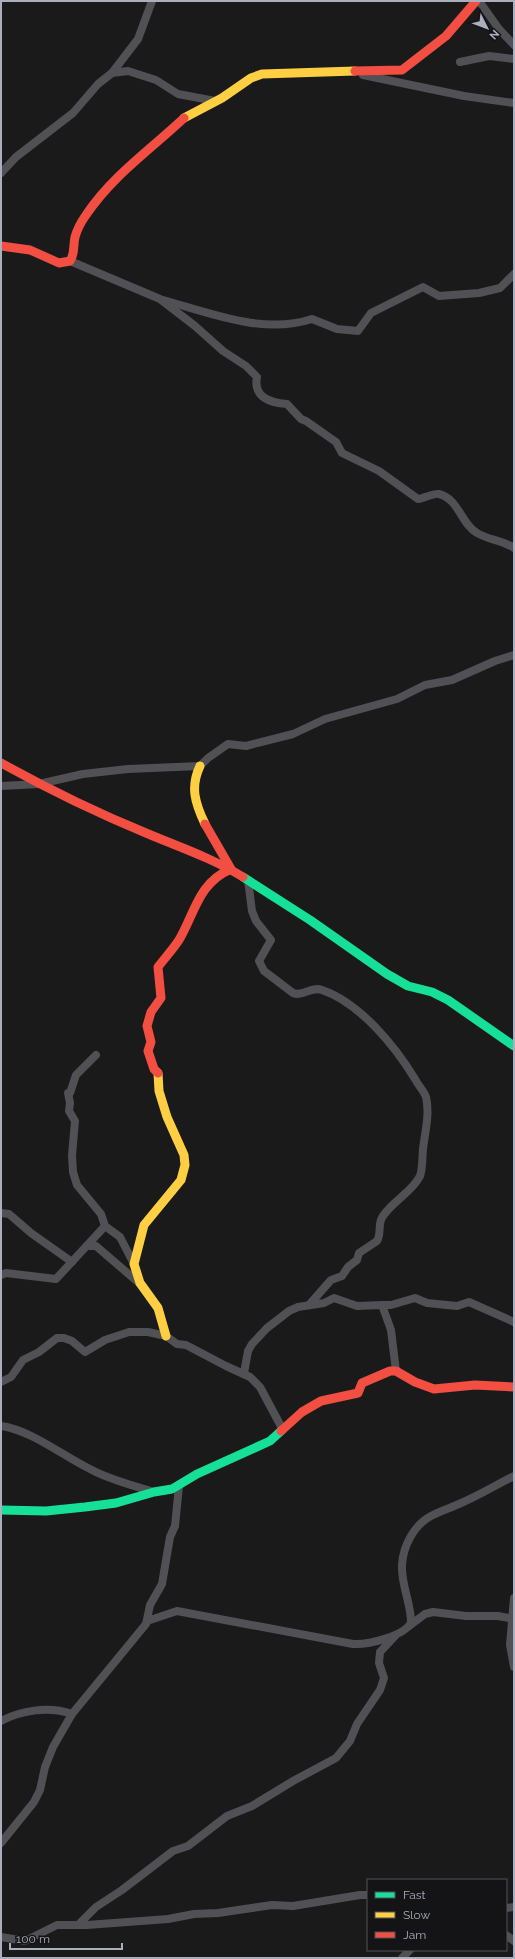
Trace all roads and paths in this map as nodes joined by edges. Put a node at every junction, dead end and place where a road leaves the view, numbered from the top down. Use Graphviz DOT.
graph roads {
  1 [pos="152,1"];
  2 [pos="478,1"];
  3 [pos="514,45"];
  4 [pos="514,59"];
  5 [pos="460,62"];
  6 [pos="112,73"];
  7 [pos="352,73"];
  8 [pos="215,101"];
  9 [pos="514,103"];
  10 [pos="1,173"];
  11 [pos="1,246"];
  12 [pos="70,261"];
  13 [pos="514,274"];
  14 [pos="160,299"];
  15 [pos="514,548"];
  16 [pos="514,655"];
  17 [pos="1,763"];
  18 [pos="200,766"];
  19 [pos="39,784"];
  20 [pos="1,786"];
  21 [pos="231,869"];
  22 [pos="248,880"];
  23 [pos="514,1046"];
  24 [pos="96,1055"];
  25 [pos="1,1213"];
  26 [pos="105,1226"];
  27 [pos="87,1246"];
  28 [pos="72,1262"];
  29 [pos="134,1264"];
  30 [pos="1,1275"];
  31 [pos="140,1283"];
  32 [pos="310,1305"];
  33 [pos="382,1305"];
  34 [pos="514,1322"];
  35 [pos="166,1336"];
  36 [pos="396,1371"];
  37 [pos="244,1373"];
  38 [pos="1,1382"];
  39 [pos="514,1387"];
  40 [pos="1,1426"];
  41 [pos="283,1430"];
  42 [pos="514,1476"];
  43 [pos="179,1486"];
  44 [pos="154,1492"];
  45 [pos="1,1510"];
  46 [pos="514,1598"];
  47 [pos="513,1619"];
  48 [pos="147,1622"];
  49 [pos="409,1626"];
  50 [pos="396,1634"];
  51 [pos="514,1667"];
  52 [pos="72,1714"];
  53 [pos="1,1722"];
  54 [pos="1,1843"];
  55 [pos="367,1895"];
  56 [pos="78,1926"];
  57 [pos="1,1937"];
  1 -- 6 [label="street"];
  2 -- 3 [label="street"];
  2 -- 7 [label="street"];
  4 -- 5 [label="street"];
  6 -- 8 [label="street"];
  6 -- 10 [label="street"];
  7 -- 8 [label="street"];
  7 -- 9 [label="street"];
  8 -- 12 [label="street"];
  11 -- 12 [label="street"];
  12 -- 14 [label="street"];
  13 -- 14 [label="street"];
  14 -- 15 [label="street"];
  16 -- 18 [label="street"];
  17 -- 19 [label="street"];
  18 -- 19 [label="street"];
  18 -- 21 [label="street"];
  19 -- 20 [label="street"];
  19 -- 21 [label="street"];
  21 -- 22 [label="street"];
  21 -- 29 [label="street"];
  22 -- 23 [label="street"];
  22 -- 32 [label="street"];
  24 -- 26 [label="street"];
  25 -- 28 [label="street"];
  26 -- 27 [label="street"];
  26 -- 29 [label="street"];
  27 -- 28 [label="street"];
  27 -- 31 [label="street"];
  28 -- 30 [label="street"];
  29 -- 31 [label="street"];
  31 -- 35 [label="street"];
  32 -- 33 [label="street"];
  32 -- 37 [label="street"];
  33 -- 34 [label="street"];
  33 -- 36 [label="street"];
  35 -- 37 [label="street"];
  35 -- 38 [label="street"];
  36 -- 39 [label="street"];
  36 -- 41 [label="street"];
  37 -- 41 [label="street"];
  40 -- 44 [label="street"];
  41 -- 43 [label="street"];
  42 -- 49 [label="street"];
  43 -- 44 [label="street"];
  43 -- 48 [label="street"];
  44 -- 45 [label="street"];
  46 -- 47 [label="street"];
  47 -- 49 [label="street"];
  47 -- 51 [label="street"];
  48 -- 50 [label="street"];
  48 -- 52 [label="street"];
  49 -- 50 [label="street"];
  50 -- 56 [label="street"];
  52 -- 53 [label="street"];
  52 -- 54 [label="street"];
  55 -- 56 [label="street"];
  56 -- 57 [label="street"];
}
